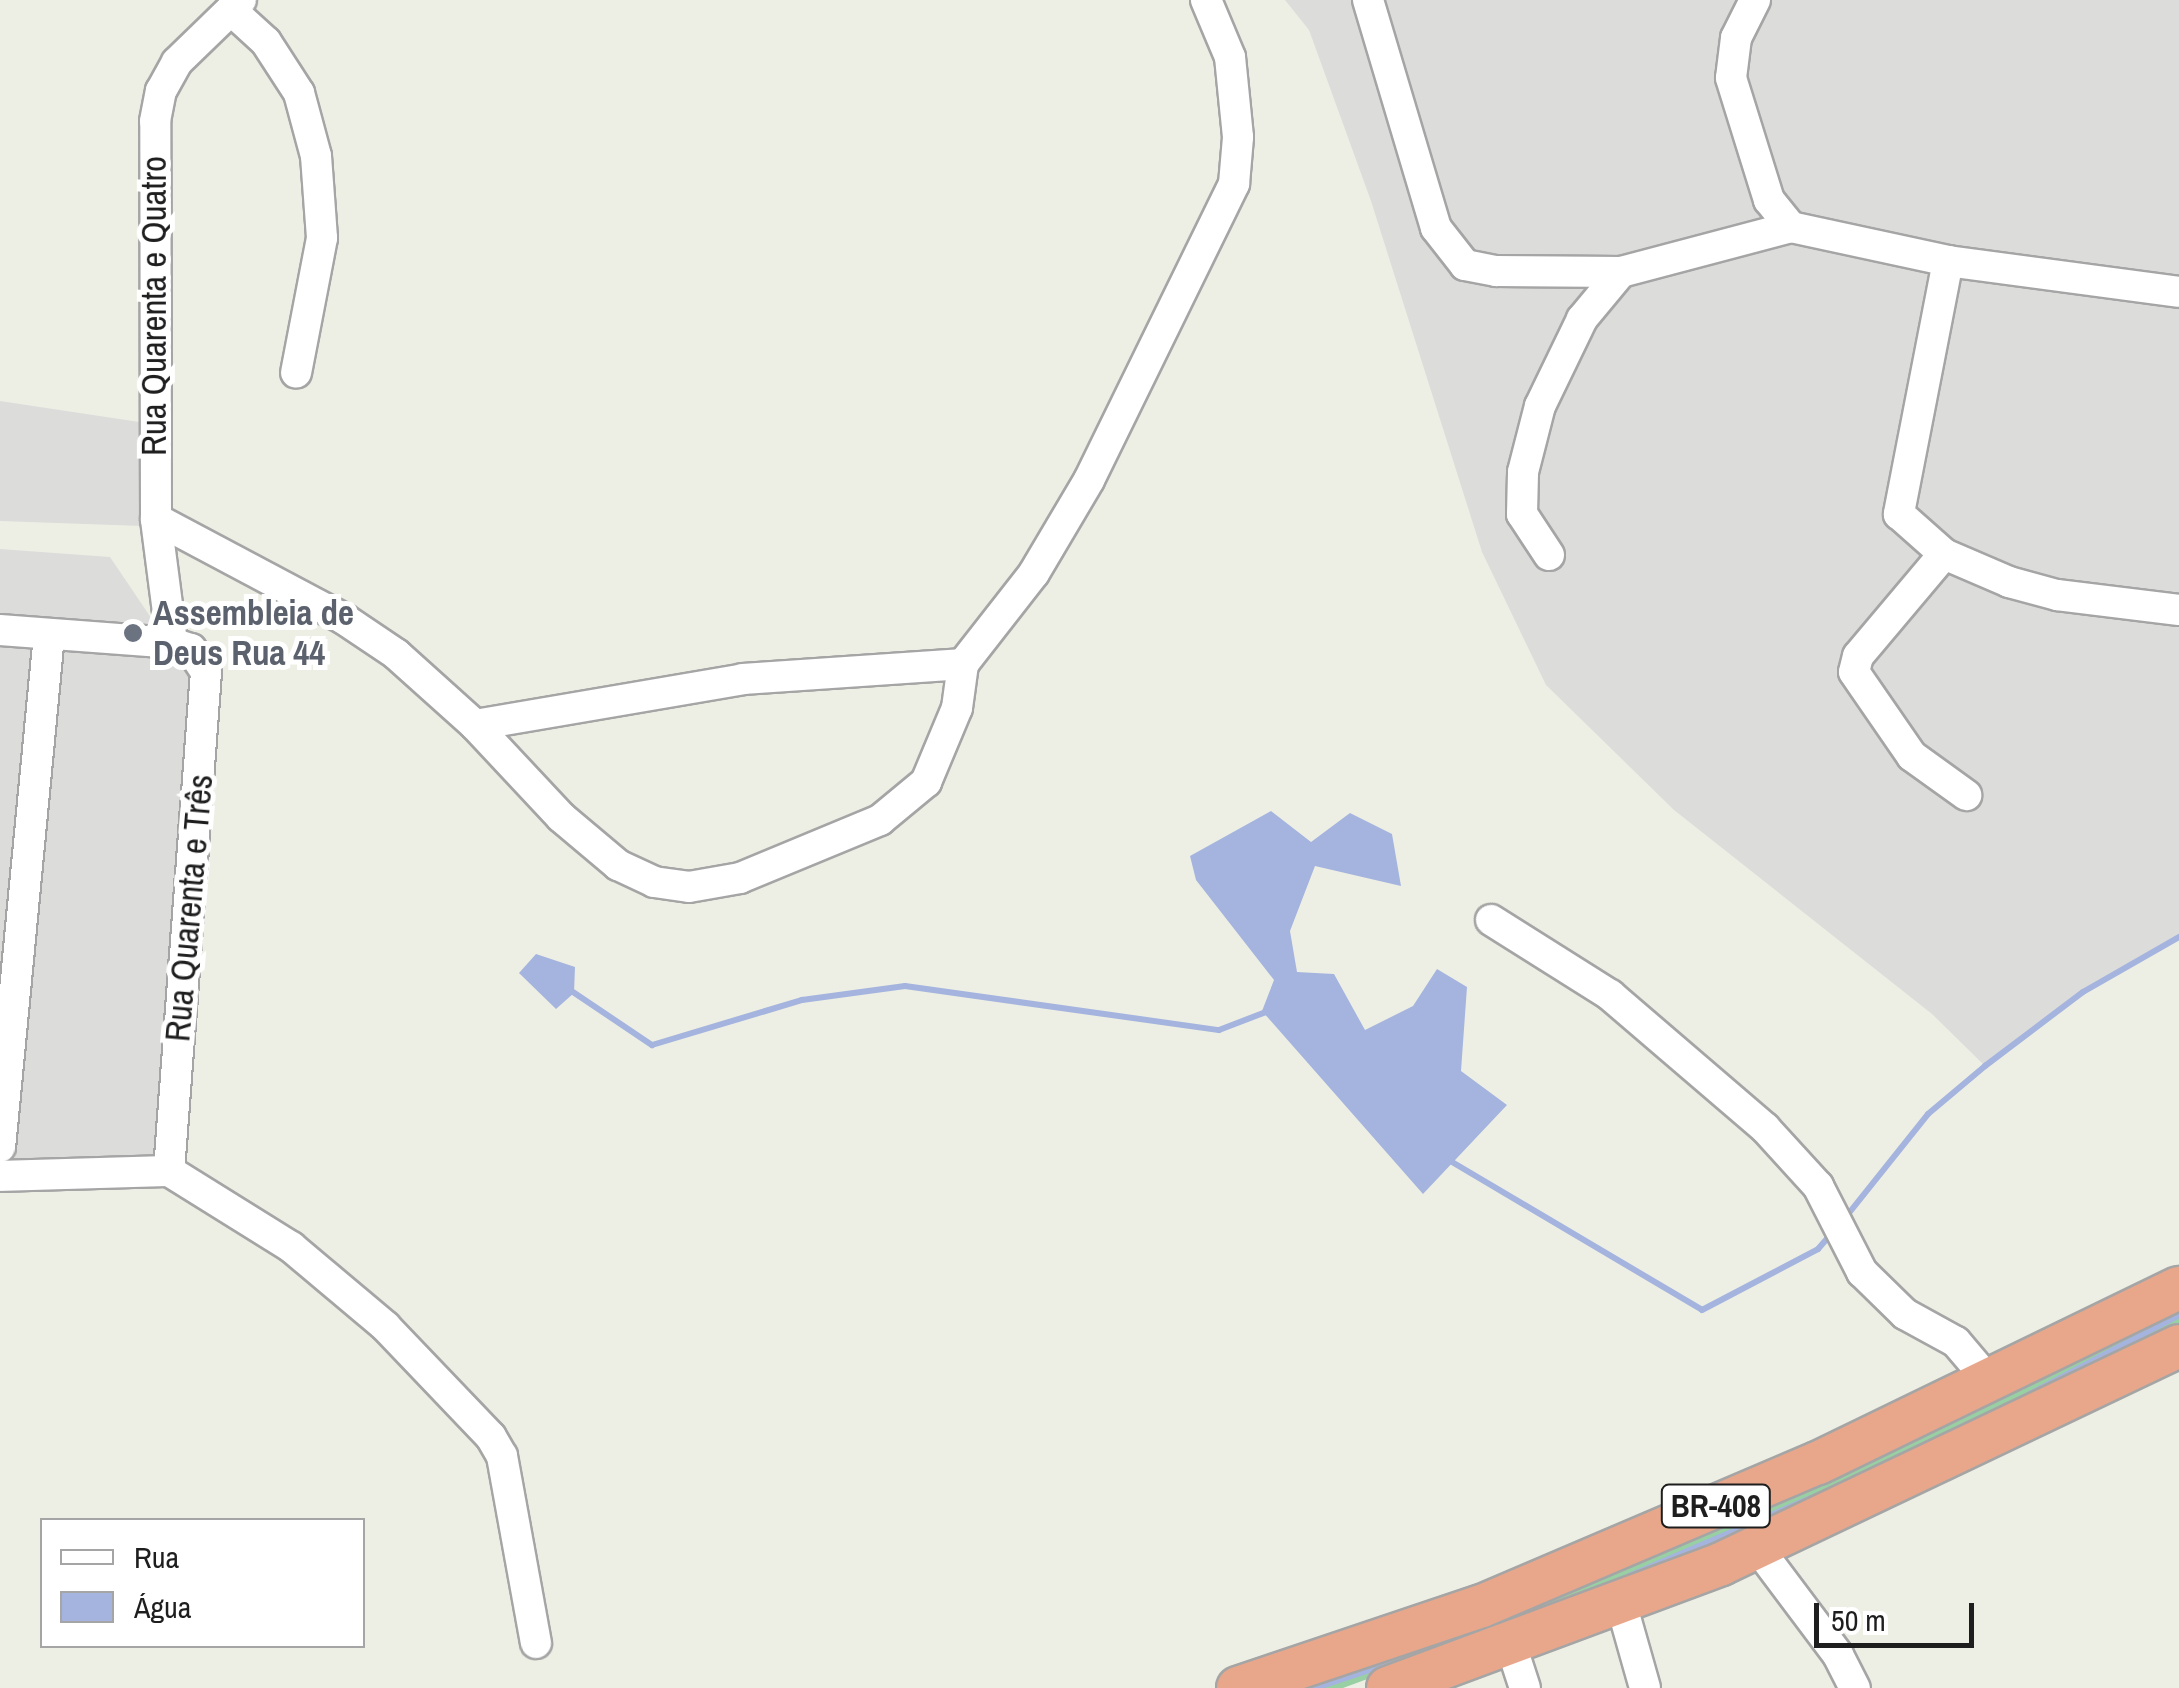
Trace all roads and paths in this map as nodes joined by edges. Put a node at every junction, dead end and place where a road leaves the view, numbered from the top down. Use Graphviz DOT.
graph roads {
  1 [pos="1206,0"];
  2 [pos="1368,0"];
  3 [pos="1755,0"];
  4 [pos="236,5"];
  5 [pos="1791,226"];
  6 [pos="1948,262"];
  7 [pos="1620,272"];
  8 [pos="2179,292"];
  9 [pos="296,373"];
  10 [pos="156,518"];
  11 [pos="1944,554"];
  12 [pos="1549,555"];
  13 [pos="2179,610"];
  14 [pos="0,630"];
  15 [pos="49,635"];
  16 [pos="182,646"];
  17 [pos="963,664"];
  18 [pos="475,725"];
  19 [pos="1966,795"];
  20 [pos="1491,920"];
  21 [pos="0,1147"];
  22 [pos="168,1171"];
  23 [pos="0,1176"];
  24 [pos="2179,1288"];
  25 [pos="2179,1346"];
  26 [pos="2179,1364"];
  27 [pos="1990,1382"];
  28 [pos="1955,1456"];
  29 [pos="1757,1547"];
  30 [pos="1622,1602"];
  31 [pos="536,1644"];
  32 [pos="1511,1645"];
  33 [pos="1238,1688"];
  34 [pos="1388,1688"];
  35 [pos="1525,1688"];
  36 [pos="1645,1688"];
  37 [pos="1855,1688"];
  1 -- 17 [label="street"];
  2 -- 7 [label="street"];
  3 -- 5 [label="street"];
  4 -- 9 [label="street"];
  4 -- 10 [label="street, Rua Quarenta e Quatro"];
  5 -- 6 [label="street"];
  5 -- 7 [label="street"];
  6 -- 8 [label="street"];
  6 -- 11 [label="street"];
  7 -- 12 [label="street"];
  10 -- 16 [label="street, Rua Quarenta e Quatro"];
  10 -- 18 [label="street"];
  11 -- 13 [label="street"];
  11 -- 19 [label="street"];
  14 -- 15 [label="street"];
  15 -- 16 [label="street"];
  15 -- 21 [label="street"];
  16 -- 22 [label="street, Rua Quarenta e Três"];
  17 -- 18 [label="street"];
  17 -- 18 [label="street"];
  20 -- 27 [label="street"];
  22 -- 23 [label="street"];
  22 -- 31 [label="street"];
  24 -- 27 [label="highway, BR-408"];
  25 -- 28 [label="highway, BR-408"];
  26 -- 28 [label="highway"];
  27 -- 33 [label="highway, BR-408"];
  28 -- 29 [label="highway, BR-408"];
  29 -- 30 [label="highway, BR-408"];
  29 -- 37 [label="street"];
  30 -- 32 [label="highway, BR-408"];
  30 -- 36 [label="street"];
  32 -- 34 [label="highway, BR-408"];
  32 -- 35 [label="street"];
}
